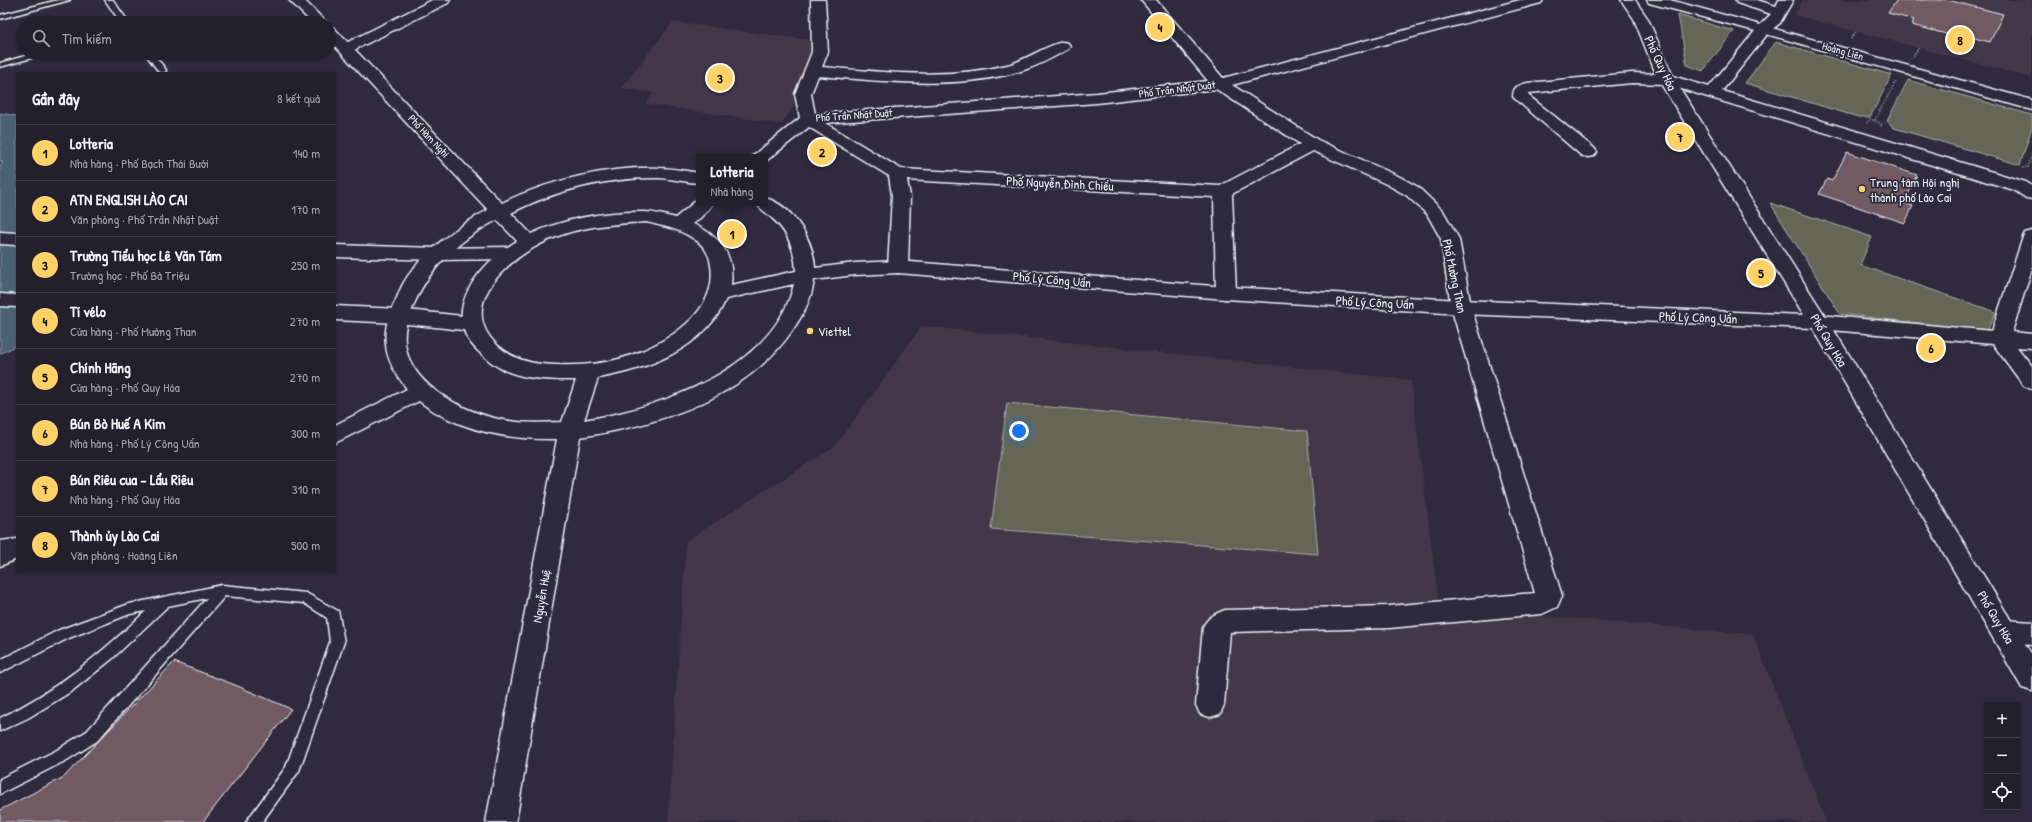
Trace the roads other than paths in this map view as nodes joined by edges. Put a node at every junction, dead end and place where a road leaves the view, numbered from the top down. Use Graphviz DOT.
graph roads {
  1 [pos="66,0"];
  2 [pos="108,0"];
  3 [pos="296,0"];
  4 [pos="443,0"];
  5 [pos="818,0"];
  6 [pos="1148,0"];
  7 [pos="1536,0"];
  8 [pos="1628,0"];
  9 [pos="1654,0"];
  10 [pos="1696,0"];
  11 [pos="1742,0"];
  12 [pos="1776,15"];
  13 [pos="120,16"];
  14 [pos="313,16"];
  15 [pos="0,17"];
  16 [pos="336,38"];
  17 [pos="1063,46"];
  18 [pos="347,48"];
  19 [pos="1911,58"];
  20 [pos="19,60"];
  21 [pos="154,60"];
  22 [pos="0,65"];
  23 [pos="162,70"];
  24 [pos="812,71"];
  25 [pos="1666,79"];
  26 [pos="1219,84"];
  27 [pos="1713,92"];
  28 [pos="2032,93"];
  29 [pos="2032,105"];
  30 [pos="808,119"];
  31 [pos="1312,144"];
  32 [pos="1588,152"];
  33 [pos="764,154"];
  34 [pos="897,174"];
  35 [pos="696,178"];
  36 [pos="1223,192"];
  37 [pos="2032,194"];
  38 [pos="768,204"];
  39 [pos="701,206"];
  40 [pos="499,210"];
  41 [pos="680,224"];
  42 [pos="2032,237"];
  43 [pos="0,238"];
  44 [pos="16,239"];
  45 [pos="528,242"];
  46 [pos="336,251"];
  47 [pos="511,253"];
  48 [pos="437,254"];
  49 [pos="898,267"];
  50 [pos="807,275"];
  51 [pos="1226,293"];
  52 [pos="720,294"];
  53 [pos="0,300"];
  54 [pos="16,302"];
  55 [pos="1461,307"];
  56 [pos="336,313"];
  57 [pos="398,316"];
  58 [pos="1819,322"];
  59 [pos="472,324"];
  60 [pos="2000,339"];
  61 [pos="2032,341"];
  62 [pos="589,372"];
  63 [pos="2032,381"];
  64 [pos="420,391"];
  65 [pos="570,430"];
  66 [pos="336,434"];
  67 [pos="16,549"];
  68 [pos="0,551"];
  69 [pos="16,554"];
  70 [pos="0,561"];
  71 [pos="222,590"];
  72 [pos="164,602"];
  73 [pos="2005,631"];
  74 [pos="2032,633"];
  75 [pos="0,667"];
  76 [pos="2032,679"];
  77 [pos="1210,705"];
  78 [pos="0,725"];
  79 [pos="0,787"];
  80 [pos="254,822"];
  81 [pos="501,822"];
  1 -- 15 [label="lane"];
  2 -- 13 [label="lane"];
  3 -- 14 [label="street"];
  4 -- 18 [label="street"];
  5 -- 24 [label="street"];
  6 -- 26 [label="street, Phố Mường Than"];
  7 -- 26 [label="street, Phố Trần Nhật Duật"];
  8 -- 25 [label="street, Phố Quy Hóa"];
  9 -- 12 [label="street, Hoàng Liên"];
  10 -- 12 [label="street, Hoàng Liên"];
  11 -- 12 [label="street"];
  12 -- 19 [label="street, Hoàng Liên"];
  12 -- 19 [label="street, Hoàng Liên"];
  12 -- 27 [label="street"];
  16 -- 18 [label="street, Phố Hàm Nghi"];
  17 -- 24 [label="street"];
  18 -- 40 [label="street, Phố Hàm Nghi"];
  19 -- 28 [label="street, Hoàng Liên"];
  19 -- 29 [label="street, Hoàng Liên"];
  20 -- 22 [label="lane"];
  21 -- 23 [label="lane"];
  24 -- 30 [label="street"];
  25 -- 27 [label="street"];
  25 -- 32 [label="street"];
  25 -- 58 [label="street, Phố Quy Hóa"];
  26 -- 30 [label="street, Phố Trần Nhật Duật"];
  26 -- 31 [label="street, Phố Mường Than"];
  27 -- 37 [label="street"];
  30 -- 33 [label="street"];
  30 -- 34 [label="street"];
  31 -- 36 [label="street"];
  31 -- 55 [label="street, Phố Mường Than"];
  34 -- 36 [label="street, Phố Nguyễn Đình Chiểu"];
  34 -- 49 [label="street"];
  35 -- 40 [label="street"];
  36 -- 51 [label="street"];
  38 -- 50 [label="street"];
  39 -- 41 [label="street"];
  40 -- 45 [label="street, Phố Hàm Nghi"];
  40 -- 48 [label="street"];
  41 -- 45 [label="street"];
  41 -- 52 [label="street"];
  42 -- 60 [label="street"];
  43 -- 44 [label="street"];
  45 -- 47 [label="street"];
  46 -- 48 [label="street"];
  47 -- 48 [label="street"];
  47 -- 59 [label="street"];
  48 -- 57 [label="street"];
  49 -- 50 [label="street, Phố Lý Công Uẩn"];
  49 -- 51 [label="street, Phố Lý Công Uẩn"];
  50 -- 52 [label="street, Phố Lý Công Uẩn"];
  50 -- 65 [label="street"];
  51 -- 55 [label="street, Phố Lý Công Uẩn"];
  52 -- 62 [label="street"];
  53 -- 54 [label="street"];
  55 -- 58 [label="street, Phố Lý Công Uẩn"];
  55 -- 77 [label="street, Phố Mường Than"];
  56 -- 57 [label="street"];
  57 -- 59 [label="street"];
  57 -- 64 [label="street"];
  58 -- 60 [label="street, Phố Lý Công Uẩn"];
  58 -- 73 [label="street, Phố Quy Hóa"];
  59 -- 62 [label="street"];
  60 -- 61 [label="street, Phố Lý Công Uẩn"];
  60 -- 63 [label="street"];
  62 -- 65 [label="street, Nguyễn Huệ"];
  64 -- 65 [label="street"];
  64 -- 66 [label="street"];
  65 -- 81 [label="street, Nguyễn Huệ"];
  67 -- 68 [label="street"];
  69 -- 70 [label="lane"];
  71 -- 72 [label="lane"];
  71 -- 79 [label="lane"];
  71 -- 80 [label="lane"];
  72 -- 75 [label="lane"];
  72 -- 78 [label="lane"];
  73 -- 74 [label="street"];
  73 -- 76 [label="street, Phố Quy Hóa"];
}
